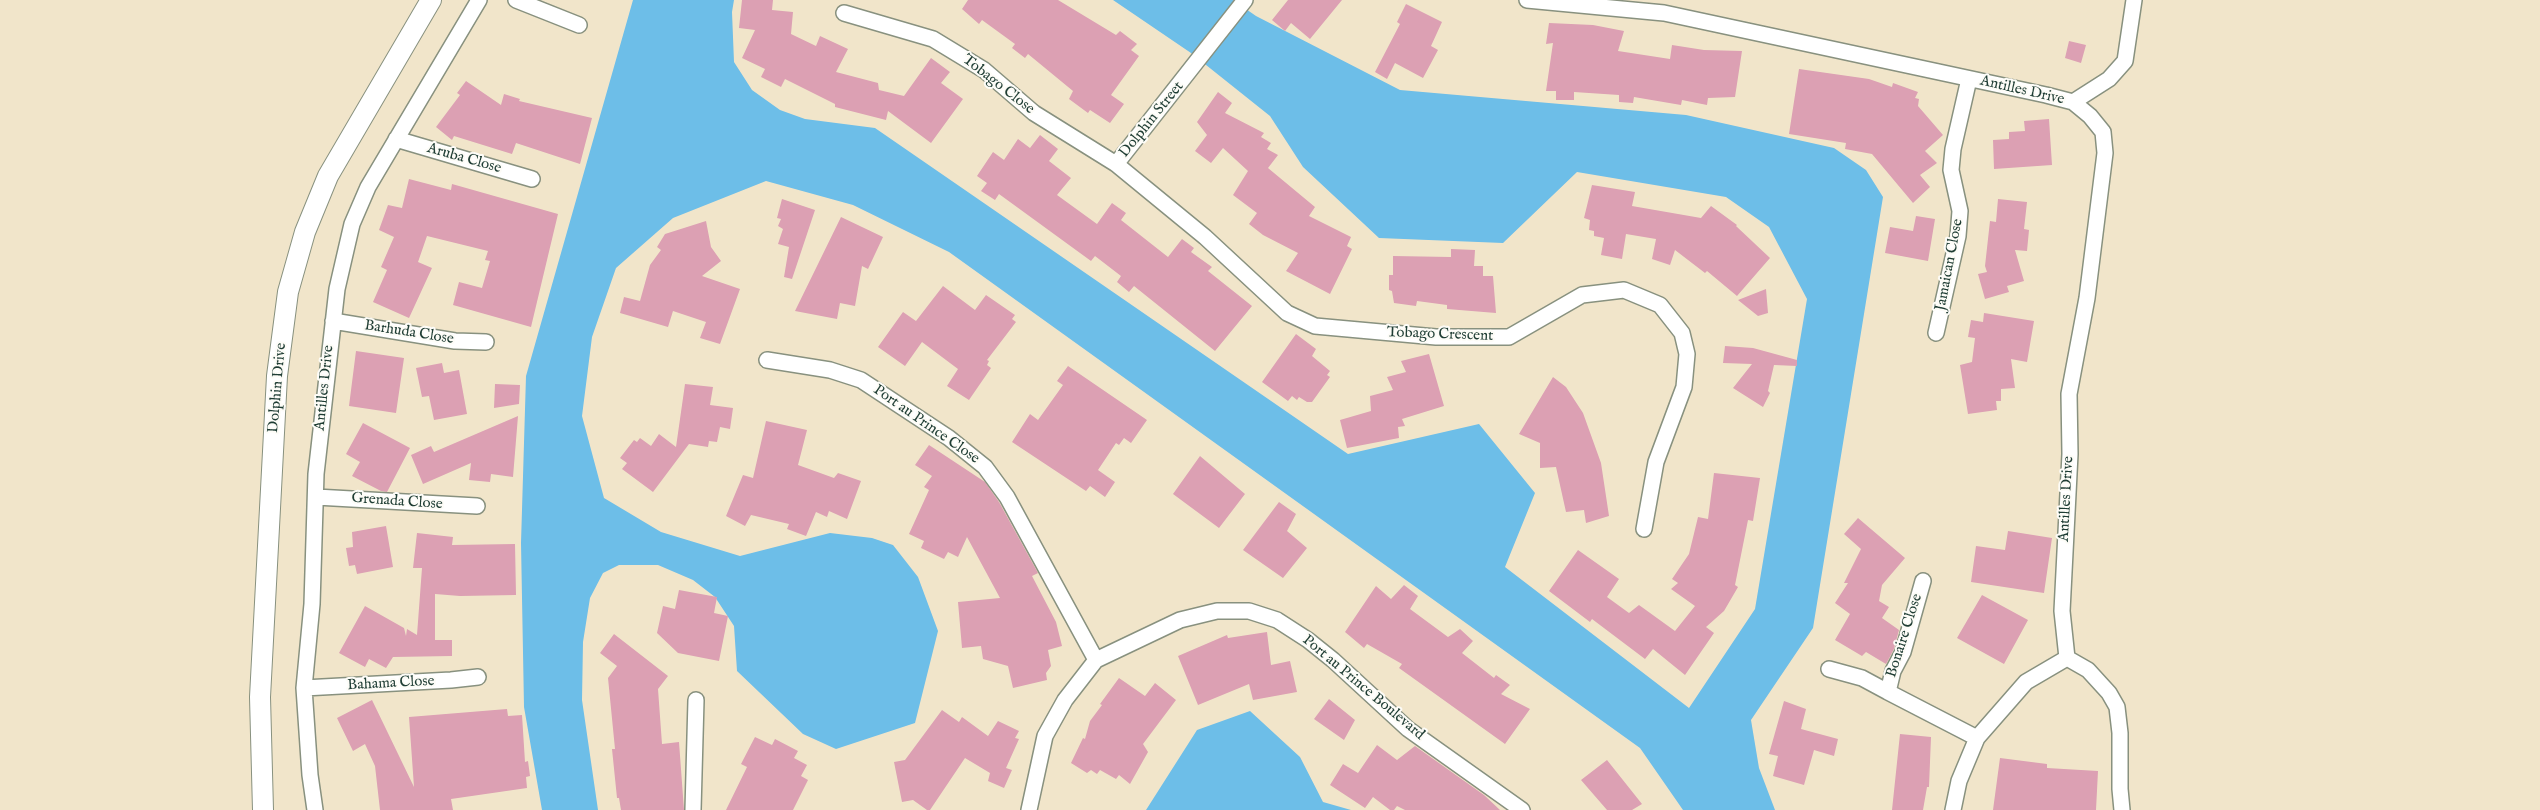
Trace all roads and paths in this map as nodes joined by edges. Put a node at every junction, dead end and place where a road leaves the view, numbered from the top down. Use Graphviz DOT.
graph roads {
  1 [pos="431,0"];
  2 [pos="479,0"];
  3 [pos="516,0"];
  4 [pos="1245,0"];
  5 [pos="1527,0"];
  6 [pos="2134,0"];
  7 [pos="844,13"];
  8 [pos="579,25"];
  9 [pos="1969,79"];
  10 [pos="2073,102"];
  11 [pos="396,139"];
  12 [pos="1116,164"];
  13 [pos="532,179"];
  14 [pos="333,321"];
  15 [pos="1936,334"];
  16 [pos="486,342"];
  17 [pos="767,360"];
  18 [pos="316,497"];
  19 [pos="478,506"];
  20 [pos="1644,529"];
  21 [pos="1923,581"];
  22 [pos="2067,658"];
  23 [pos="1096,660"];
  24 [pos="1829,669"];
  25 [pos="478,677"];
  26 [pos="304,688"];
  27 [pos="1888,692"];
  28 [pos="696,700"];
  29 [pos="1977,738"];
  30 [pos="263,810"];
  31 [pos="315,810"];
  32 [pos="693,810"];
  33 [pos="1029,810"];
  34 [pos="1522,810"];
  35 [pos="1953,810"];
  36 [pos="2122,810"];
  1 -- 30 [label="street, Dolphin Drive"];
  2 -- 11 [label="street, Antilles Drive"];
  3 -- 8 [label="street"];
  4 -- 12 [label="street, Dolphin Street"];
  5 -- 9 [label="street, Antilles Drive"];
  6 -- 10 [label="street"];
  7 -- 12 [label="street, Tobago Close"];
  9 -- 10 [label="street, Antilles Drive"];
  9 -- 15 [label="street, Jamaican Close"];
  10 -- 22 [label="street, Antilles Drive"];
  11 -- 13 [label="street, Aruba Close"];
  11 -- 14 [label="street, Antilles Drive"];
  12 -- 20 [label="street, Tobago Crescent"];
  14 -- 16 [label="street, Barhuda Close"];
  14 -- 18 [label="street, Antilles Drive"];
  17 -- 23 [label="street, Port au Prince Close"];
  18 -- 19 [label="street, Grenada Close"];
  18 -- 26 [label="street, Antilles Drive"];
  21 -- 27 [label="street, Bonaire Close"];
  22 -- 29 [label="street"];
  22 -- 36 [label="street"];
  23 -- 33 [label="street, Port au Prince Boulevard"];
  23 -- 34 [label="street, Port au Prince Boulevard"];
  24 -- 27 [label="street, Bonaire Close"];
  25 -- 26 [label="street, Bahama Close"];
  26 -- 31 [label="street, Antilles Drive"];
  27 -- 29 [label="street, Bonaire Close"];
  28 -- 32 [label="street"];
  29 -- 35 [label="street"];
}
